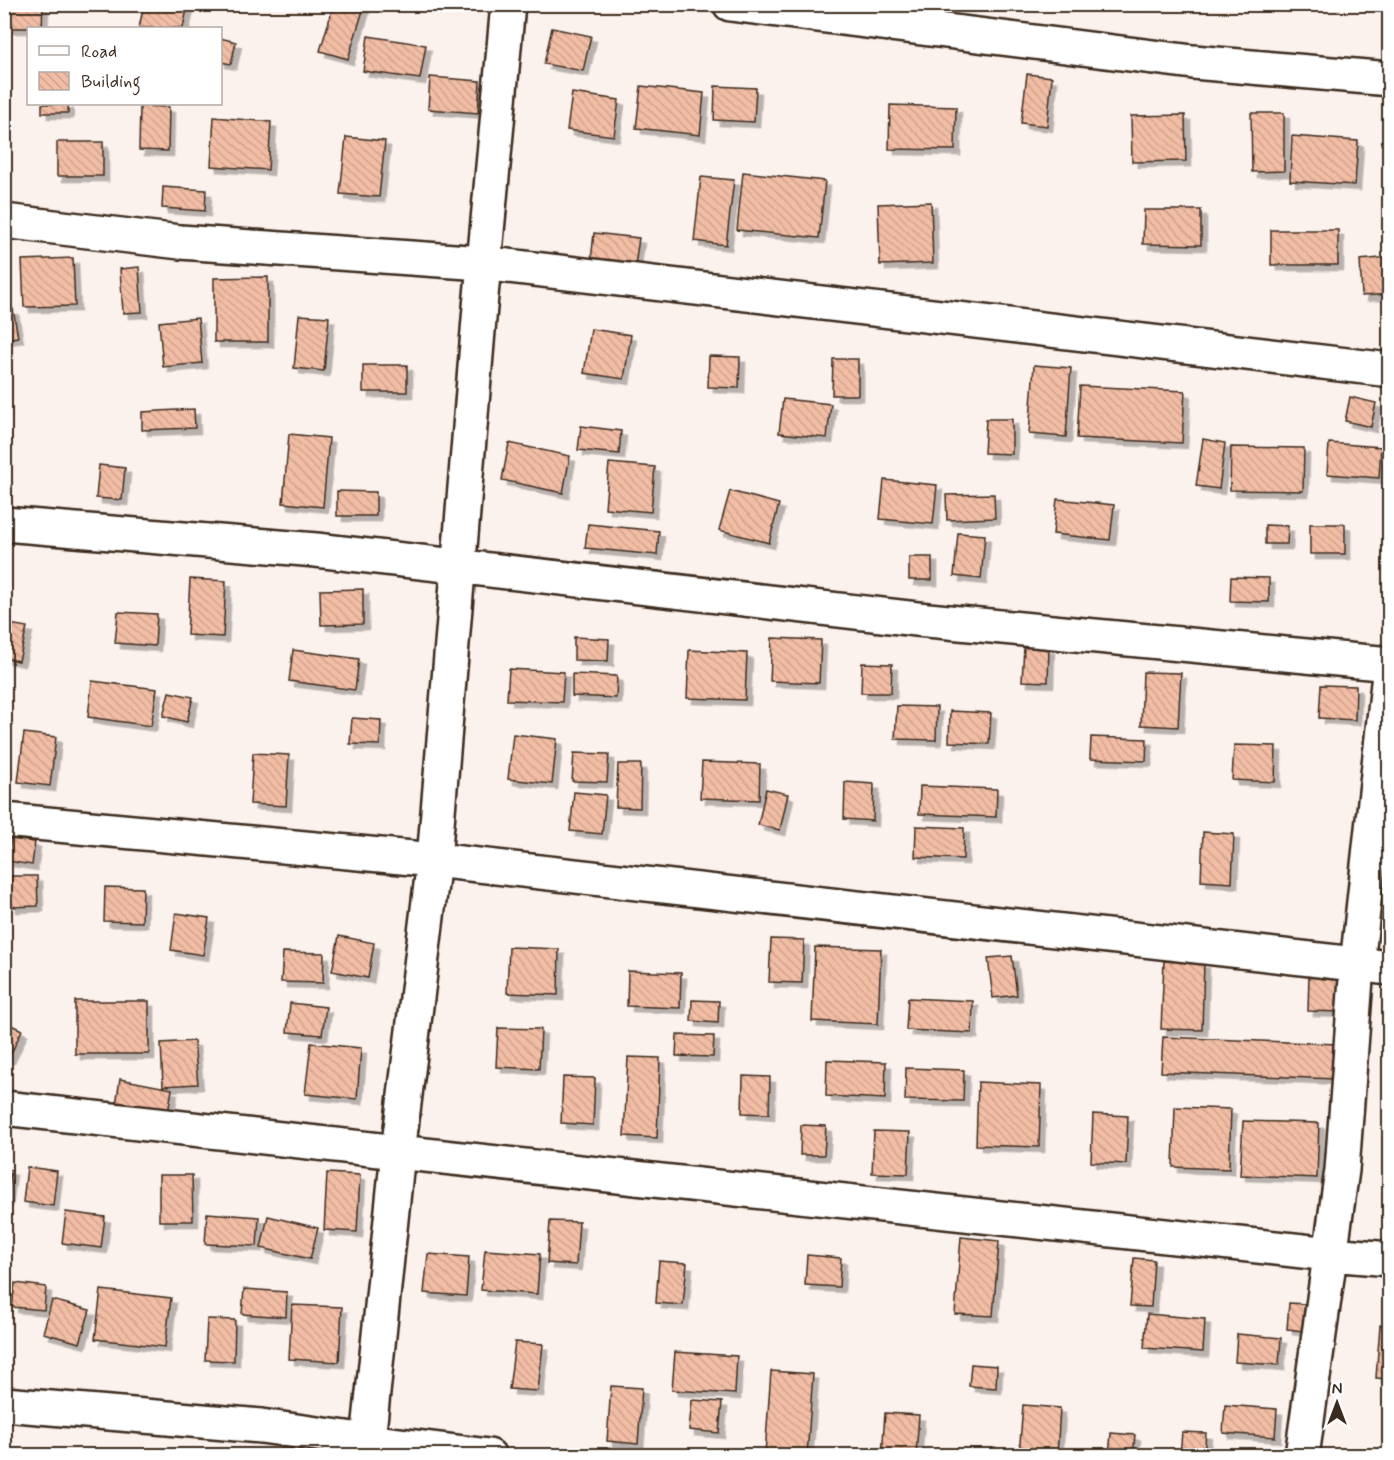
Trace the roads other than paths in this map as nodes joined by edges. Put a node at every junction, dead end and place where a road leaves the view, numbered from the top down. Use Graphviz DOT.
graph roads {
  1 [pos="508,4"];
  2 [pos="730,4"];
  3 [pos="1389,79"];
  4 [pos="4,221"];
  5 [pos="483,263"];
  6 [pos="1389,370"];
  7 [pos="4,524"];
  8 [pos="458,566"];
  9 [pos="1389,664"];
  10 [pos="4,820"];
  11 [pos="434,860"];
  12 [pos="1357,965"];
  13 [pos="1389,968"];
  14 [pos="4,1108"];
  15 [pos="398,1152"];
  16 [pos="1330,1254"];
  17 [pos="1389,1259"];
  18 [pos="4,1404"];
  19 [pos="367,1448"];
  20 [pos="489,1455"];
  21 [pos="1302,1455"];
  1 -- 5 [label="street"];
  2 -- 3 [label="street"];
  4 -- 5 [label="street"];
  5 -- 6 [label="street"];
  5 -- 8 [label="street"];
  7 -- 8 [label="street"];
  8 -- 9 [label="street"];
  8 -- 11 [label="street"];
  9 -- 12 [label="street"];
  10 -- 11 [label="street"];
  11 -- 12 [label="street"];
  11 -- 15 [label="street"];
  12 -- 13 [label="street"];
  12 -- 16 [label="street"];
  14 -- 15 [label="street"];
  15 -- 16 [label="street"];
  15 -- 19 [label="street"];
  16 -- 17 [label="street"];
  16 -- 21 [label="street"];
  18 -- 19 [label="street"];
  19 -- 20 [label="street"];
}
